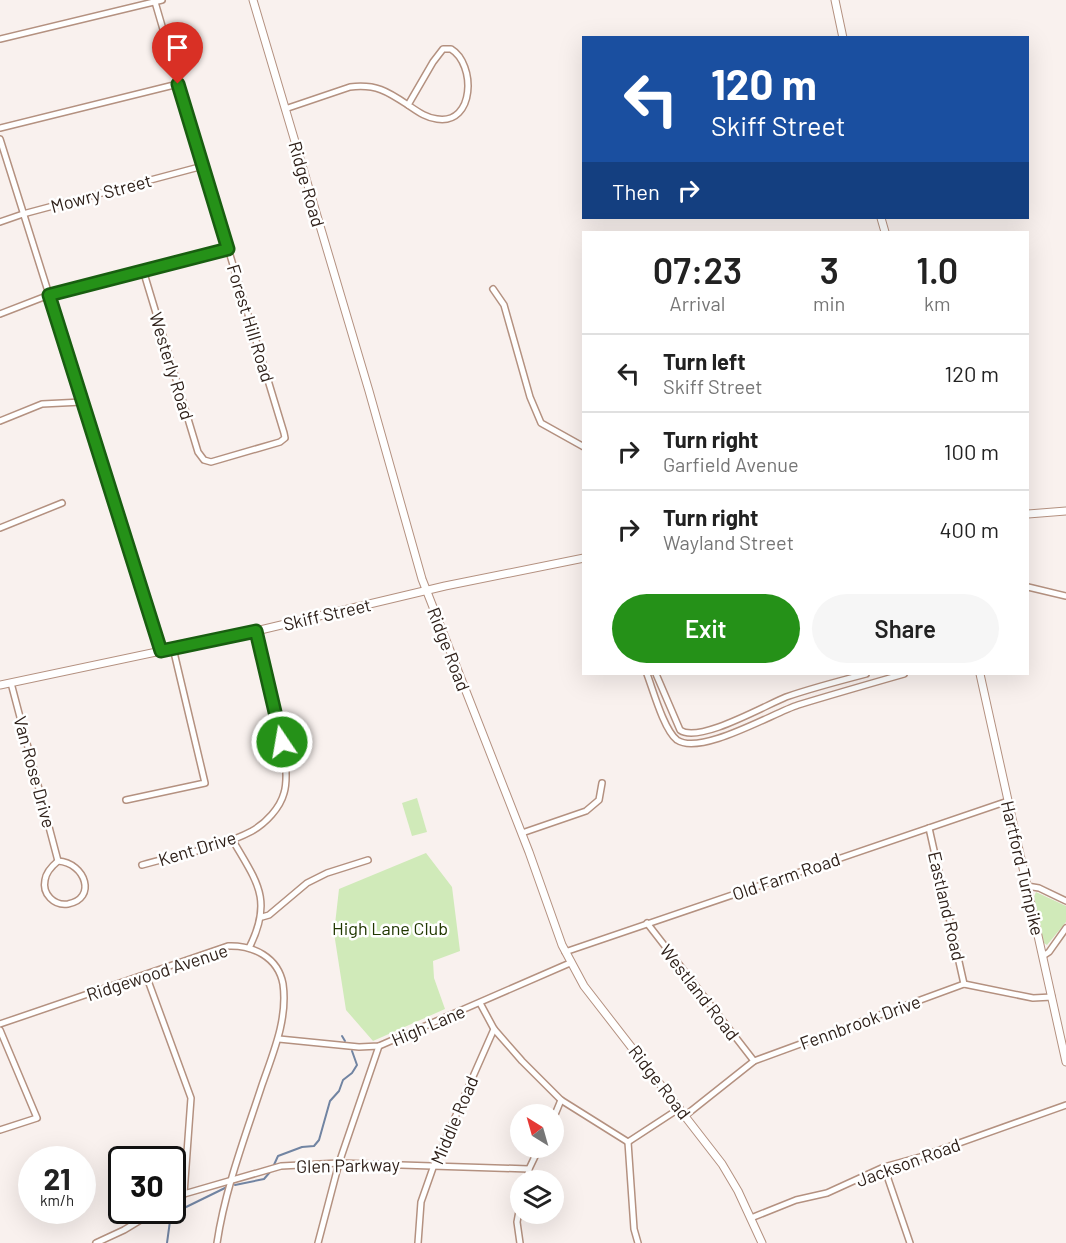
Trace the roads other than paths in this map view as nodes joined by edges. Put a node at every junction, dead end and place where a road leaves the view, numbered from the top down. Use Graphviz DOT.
graph roads {
  1 [pos="162,0"];
  2 [pos="253,0"];
  3 [pos="835,0"];
  4 [pos="155,2"];
  5 [pos="843,36"];
  6 [pos="0,39"];
  7 [pos="178,84"];
  8 [pos="408,105"];
  9 [pos="285,109"];
  10 [pos="0,128"];
  11 [pos="0,139"];
  12 [pos="203,166"];
  13 [pos="23,214"];
  14 [pos="0,222"];
  15 [pos="228,249"];
  16 [pos="143,270"];
  17 [pos="493,289"];
  18 [pos="49,295"];
  19 [pos="0,314"];
  20 [pos="82,402"];
  21 [pos="0,421"];
  22 [pos="582,446"];
  23 [pos="204,460"];
  24 [pos="62,503"];
  25 [pos="1065,513"];
  26 [pos="1029,514"];
  27 [pos="0,528"];
  28 [pos="582,558"];
  29 [pos="1029,587"];
  30 [pos="426,590"];
  31 [pos="1066,596"];
  32 [pos="256,631"];
  33 [pos="172,648"];
  34 [pos="161,651"];
  35 [pos="647,675"];
  36 [pos="656,675"];
  37 [pos="862,675"];
  38 [pos="901,675"];
  39 [pos="980,675"];
  40 [pos="11,682"];
  41 [pos="0,685"];
  42 [pos="820,687"];
  43 [pos="784,698"];
  44 [pos="824,698"];
  45 [pos="787,709"];
  46 [pos="685,734"];
  47 [pos="683,742"];
  48 [pos="602,783"];
  49 [pos="126,800"];
  50 [pos="1008,801"];
  51 [pos="929,828"];
  52 [pos="522,833"];
  53 [pos="232,839"];
  54 [pos="368,860"];
  55 [pos="58,861"];
  56 [pos="142,866"];
  57 [pos="1027,886"];
  58 [pos="1066,901"];
  59 [pos="262,917"];
  60 [pos="647,923"];
  61 [pos="1066,928"];
  62 [pos="249,948"];
  63 [pos="564,952"];
  64 [pos="1043,956"];
  65 [pos="570,963"];
  66 [pos="146,975"];
  67 [pos="964,984"];
  68 [pos="1052,997"];
  69 [pos="480,1003"];
  70 [pos="0,1024"];
  71 [pos="494,1029"];
  72 [pos="0,1030"];
  73 [pos="279,1039"];
  74 [pos="379,1047"];
  75 [pos="754,1061"];
  76 [pos="1066,1062"];
  77 [pos="561,1100"];
  78 [pos="559,1104"];
  79 [pos="1066,1105"];
  80 [pos="683,1111"];
  81 [pos="0,1130"];
  82 [pos="628,1142"];
  83 [pos="534,1158"];
  84 [pos="339,1163"];
  85 [pos="434,1165"];
  86 [pos="186,1167"];
  87 [pos="884,1167"];
  88 [pos="529,1169"];
  89 [pos="232,1179"];
  90 [pos="186,1193"];
  91 [pos="751,1218"];
  92 [pos="134,1224"];
  93 [pos="517,1224"];
  94 [pos="96,1243"];
  95 [pos="217,1243"];
  96 [pos="318,1243"];
  97 [pos="418,1243"];
  98 [pos="520,1243"];
  99 [pos="638,1243"];
  100 [pos="762,1243"];
  101 [pos="910,1243"];
  1 -- 4 [label="street"];
  2 -- 9 [label="main road, Ridge Road"];
  3 -- 5 [label="main road"];
  4 -- 6 [label="street"];
  4 -- 7 [label="street, Forest Hill Road"];
  7 -- 10 [label="street"];
  7 -- 12 [label="street, Forest Hill Road"];
  8 -- 8 [label="street"];
  8 -- 9 [label="street"];
  9 -- 30 [label="main road, Ridge Road"];
  11 -- 13 [label="street"];
  12 -- 13 [label="street, Mowry Street"];
  12 -- 15 [label="street, Forest Hill Road"];
  13 -- 14 [label="street, Mowry Street"];
  13 -- 18 [label="street"];
  15 -- 16 [label="street"];
  15 -- 23 [label="street, Forest Hill Road"];
  16 -- 18 [label="street"];
  16 -- 23 [label="street, Westerly Road"];
  17 -- 22 [label="street"];
  18 -- 19 [label="street"];
  18 -- 20 [label="street"];
  20 -- 21 [label="street"];
  20 -- 34 [label="street"];
  24 -- 27 [label="street"];
  25 -- 26 [label="main road"];
  28 -- 30 [label="main road, Skiff Street"];
  29 -- 31 [label="street"];
  30 -- 32 [label="main road, Skiff Street"];
  30 -- 52 [label="main road, Ridge Road"];
  32 -- 33 [label="main road, Skiff Street"];
  32 -- 53 [label="street, Kent Drive"];
  33 -- 34 [label="main road, Skiff Street"];
  33 -- 49 [label="street"];
  34 -- 40 [label="main road, Skiff Street"];
  35 -- 47 [label="street"];
  36 -- 46 [label="street"];
  37 -- 42 [label="street"];
  38 -- 44 [label="street"];
  39 -- 50 [label="main road, Hartford Turnpike"];
  40 -- 41 [label="main road, Skiff Street"];
  40 -- 55 [label="street, Van Rose Drive"];
  42 -- 43 [label="street"];
  42 -- 44 [label="street"];
  43 -- 45 [label="street"];
  43 -- 46 [label="street"];
  44 -- 45 [label="street"];
  45 -- 47 [label="street"];
  46 -- 47 [label="street"];
  48 -- 52 [label="street"];
  50 -- 51 [label="street, Old Farm Road"];
  50 -- 57 [label="main road, Hartford Turnpike"];
  51 -- 60 [label="street, Old Farm Road"];
  51 -- 67 [label="street, Eastland Road"];
  52 -- 63 [label="main road, Ridge Road"];
  53 -- 56 [label="street, Kent Drive"];
  53 -- 59 [label="street"];
  54 -- 59 [label="street"];
  55 -- 55 [label="street"];
  57 -- 58 [label="street"];
  57 -- 64 [label="main road, Hartford Turnpike"];
  59 -- 62 [label="street"];
  60 -- 63 [label="street, Old Farm Road"];
  60 -- 75 [label="street, Westland Road"];
  61 -- 64 [label="street"];
  62 -- 66 [label="street, Ridgewood Avenue"];
  62 -- 73 [label="street, Ridgewood Avenue"];
  63 -- 65 [label="main road, Ridge Road"];
  64 -- 68 [label="main road, Hartford Turnpike"];
  65 -- 69 [label="street, High Lane"];
  65 -- 80 [label="main road, Ridge Road"];
  66 -- 70 [label="street, Ridgewood Avenue"];
  66 -- 86 [label="street"];
  67 -- 68 [label="street"];
  67 -- 75 [label="street, Fennbrook Drive"];
  68 -- 76 [label="main road, Hartford Turnpike"];
  69 -- 71 [label="street"];
  69 -- 74 [label="street, High Lane"];
  71 -- 77 [label="street"];
  71 -- 85 [label="street, Middle Road"];
  72 -- 81 [label="street"];
  73 -- 74 [label="street, High Lane"];
  73 -- 89 [label="street, Ridgewood Avenue"];
  74 -- 84 [label="street"];
  75 -- 80 [label="street, Fennbrook Drive"];
  77 -- 78 [label="street"];
  77 -- 82 [label="street"];
  79 -- 87 [label="street, Jackson Road"];
  80 -- 82 [label="street, Fennbrook Drive"];
  80 -- 91 [label="main road, Ridge Road"];
  82 -- 99 [label="street"];
  83 -- 88 [label="street"];
  84 -- 85 [label="street, Glen Parkway"];
  84 -- 89 [label="street, Glen Parkway"];
  84 -- 96 [label="street"];
  85 -- 88 [label="street, Glen Parkway"];
  85 -- 97 [label="street, Middle Road"];
  87 -- 91 [label="street, Jackson Road"];
  87 -- 101 [label="street"];
  89 -- 90 [label="street, Glen Parkway"];
  89 -- 95 [label="street, Ridgewood Avenue"];
  91 -- 100 [label="main road, Ridge Road"];
  92 -- 94 [label="street"];
  93 -- 98 [label="street"];
}
